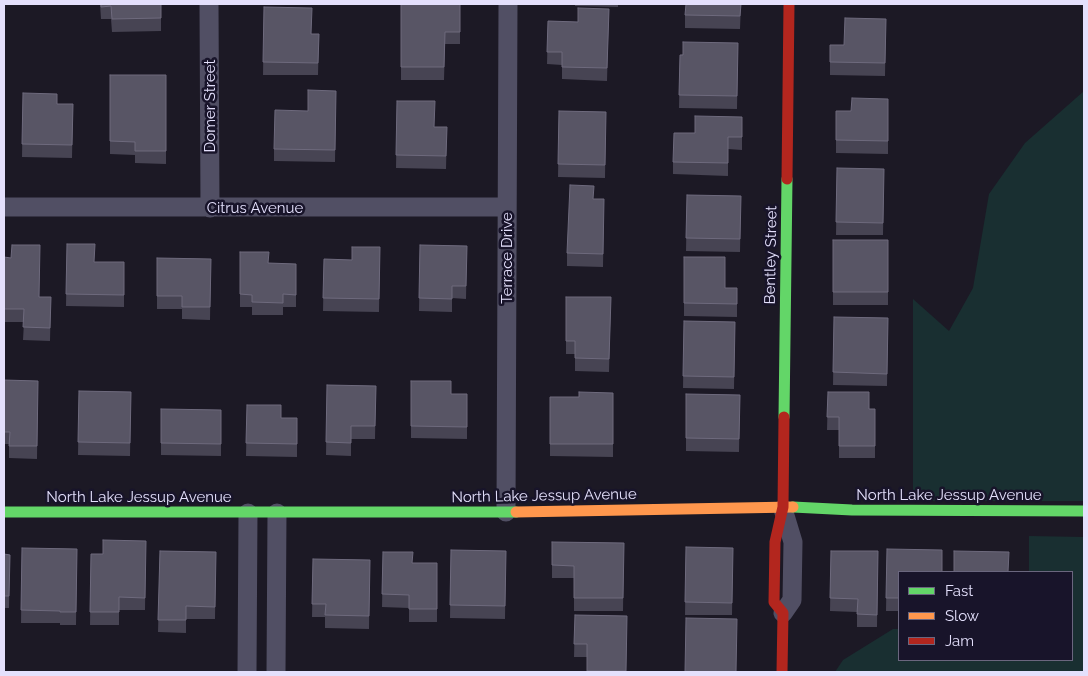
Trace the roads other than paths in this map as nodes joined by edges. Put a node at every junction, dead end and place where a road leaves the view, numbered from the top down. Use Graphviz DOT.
graph roads {
  1 [pos="209,4"];
  2 [pos="508,4"];
  3 [pos="789,4"];
  4 [pos="4,206"];
  5 [pos="507,207"];
  6 [pos="210,208"];
  7 [pos="783,507"];
  8 [pos="1084,510"];
  9 [pos="4,512"];
  10 [pos="248,512"];
  11 [pos="277,512"];
  12 [pos="506,512"];
  13 [pos="248,603"];
  14 [pos="276,603"];
  15 [pos="784,614"];
  16 [pos="247,672"];
  17 [pos="276,672"];
  18 [pos="782,672"];
  1 -- 6 [label="street, Domer Street"];
  2 -- 5 [label="street, Terrace Drive"];
  3 -- 7 [label="street, Bentley Street"];
  4 -- 6 [label="street, Citrus Avenue"];
  5 -- 6 [label="street, Citrus Avenue"];
  5 -- 12 [label="street, Terrace Drive"];
  7 -- 8 [label="street, North Lake Jessup Avenue"];
  7 -- 12 [label="street, North Lake Jessup Avenue"];
  7 -- 15 [label="street"];
  9 -- 10 [label="street, North Lake Jessup Avenue"];
  10 -- 11 [label="street, North Lake Jessup Avenue"];
  10 -- 13 [label="street"];
  11 -- 12 [label="street, North Lake Jessup Avenue"];
  11 -- 14 [label="street"];
  13 -- 14 [label="street"];
  13 -- 16 [label="street"];
  14 -- 17 [label="street"];
  15 -- 18 [label="street"];
}
